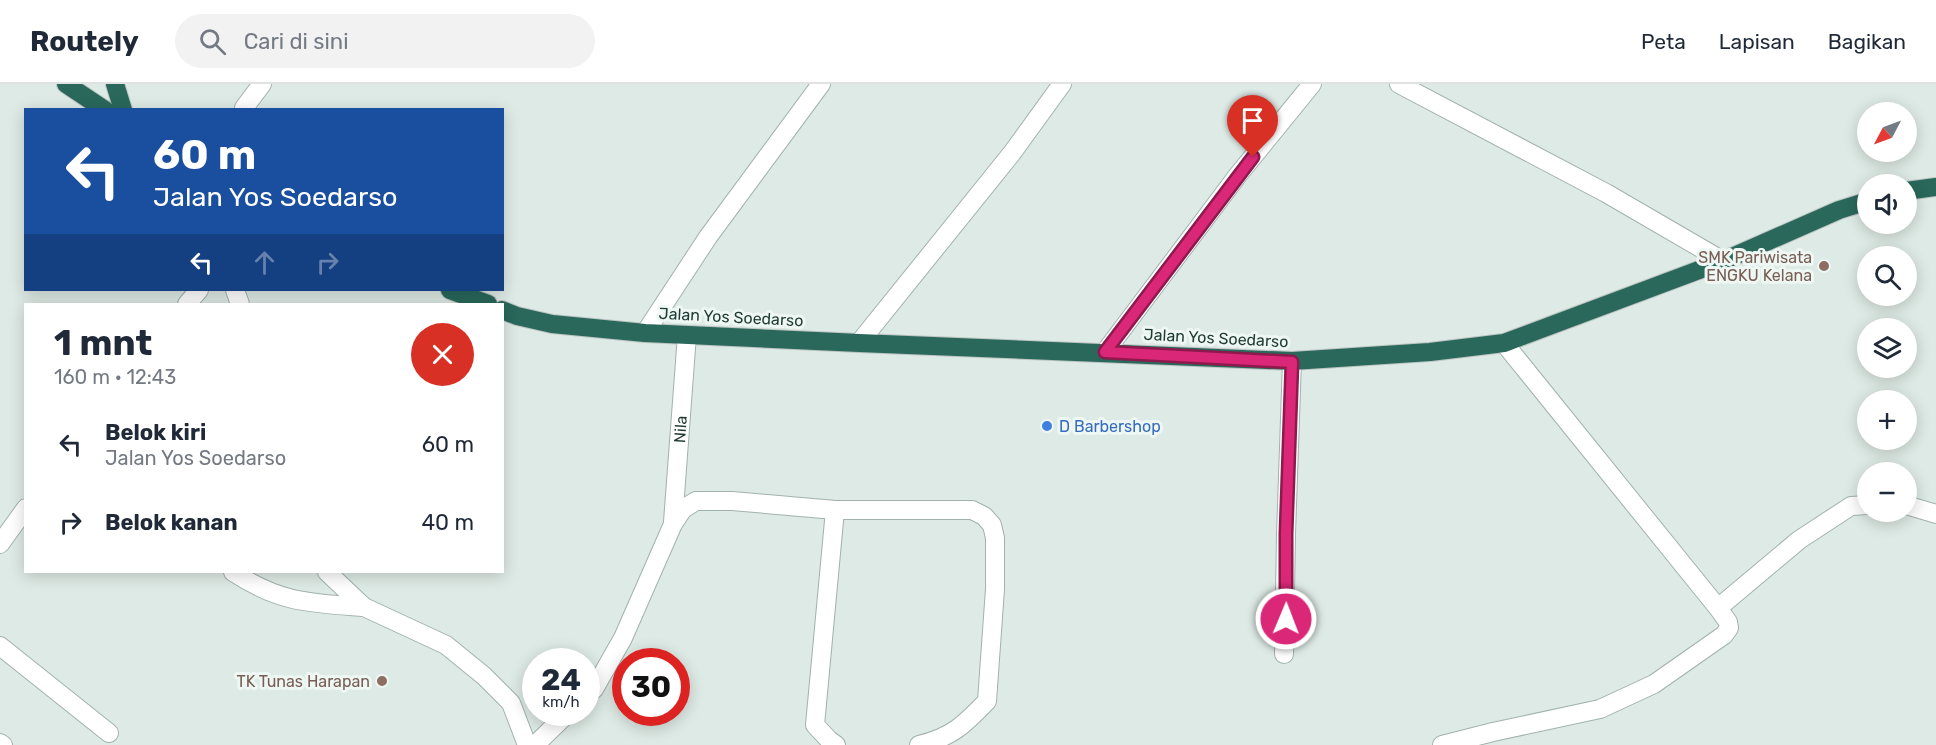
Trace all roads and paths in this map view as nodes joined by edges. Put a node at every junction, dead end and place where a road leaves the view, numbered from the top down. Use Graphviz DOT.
graph roads {
  1 [pos="66,84"];
  2 [pos="115,84"];
  3 [pos="262,84"];
  4 [pos="821,84"];
  5 [pos="1062,84"];
  6 [pos="1312,84"];
  7 [pos="1400,84"];
  8 [pos="102,108"];
  9 [pos="122,108"];
  10 [pos="244,108"];
  11 [pos="1936,187"];
  12 [pos="1917,190"];
  13 [pos="1857,204"];
  14 [pos="1723,261"];
  15 [pos="199,291"];
  16 [pos="453,291"];
  17 [pos="188,303"];
  18 [pos="485,303"];
  19 [pos="504,311"];
  20 [pos="645,333"];
  21 [pos="687,335"];
  22 [pos="860,343"];
  23 [pos="1504,343"];
  24 [pos="1105,352"];
  25 [pos="1292,362"];
  26 [pos="1857,506"];
  27 [pos="1917,508"];
  28 [pos="835,510"];
  29 [pos="24,511"];
  30 [pos="1936,514"];
  31 [pos="673,524"];
  32 [pos="0,544"];
  33 [pos="235,573"];
  34 [pos="328,573"];
  35 [pos="364,607"];
  36 [pos="1718,608"];
  37 [pos="0,646"];
  38 [pos="1284,654"];
  39 [pos="600,679"];
  40 [pos="555,726"];
  41 [pos="109,733"];
  42 [pos="527,745"];
  43 [pos="535,745"];
  44 [pos="836,745"];
  45 [pos="919,745"];
  46 [pos="1442,745"];
  1 -- 8 [label="highway"];
  2 -- 9 [label="highway"];
  3 -- 10 [label="street"];
  4 -- 20 [label="street"];
  5 -- 22 [label="street"];
  6 -- 24 [label="street"];
  7 -- 14 [label="street"];
  11 -- 12 [label="highway"];
  13 -- 14 [label="highway, Jalan Yos Soedarso"];
  14 -- 23 [label="highway, Jalan Yos Soedarso"];
  15 -- 17 [label="street"];
  16 -- 18 [label="highway"];
  19 -- 20 [label="highway, Jalan Yos Soedarso"];
  20 -- 21 [label="highway, Jalan Yos Soedarso"];
  21 -- 22 [label="highway, Jalan Yos Soedarso"];
  21 -- 31 [label="street, Nila"];
  22 -- 24 [label="highway, Jalan Yos Soedarso"];
  23 -- 25 [label="highway, Jalan Yos Soedarso"];
  23 -- 36 [label="street"];
  24 -- 25 [label="highway, Jalan Yos Soedarso"];
  25 -- 38 [label="street"];
  26 -- 36 [label="street"];
  27 -- 30 [label="street"];
  28 -- 31 [label="street"];
  28 -- 44 [label="street"];
  28 -- 45 [label="street"];
  29 -- 32 [label="street"];
  31 -- 39 [label="street"];
  33 -- 35 [label="street"];
  34 -- 35 [label="street"];
  35 -- 42 [label="street"];
  36 -- 46 [label="street"];
  37 -- 41 [label="street"];
  40 -- 43 [label="street"];
}
